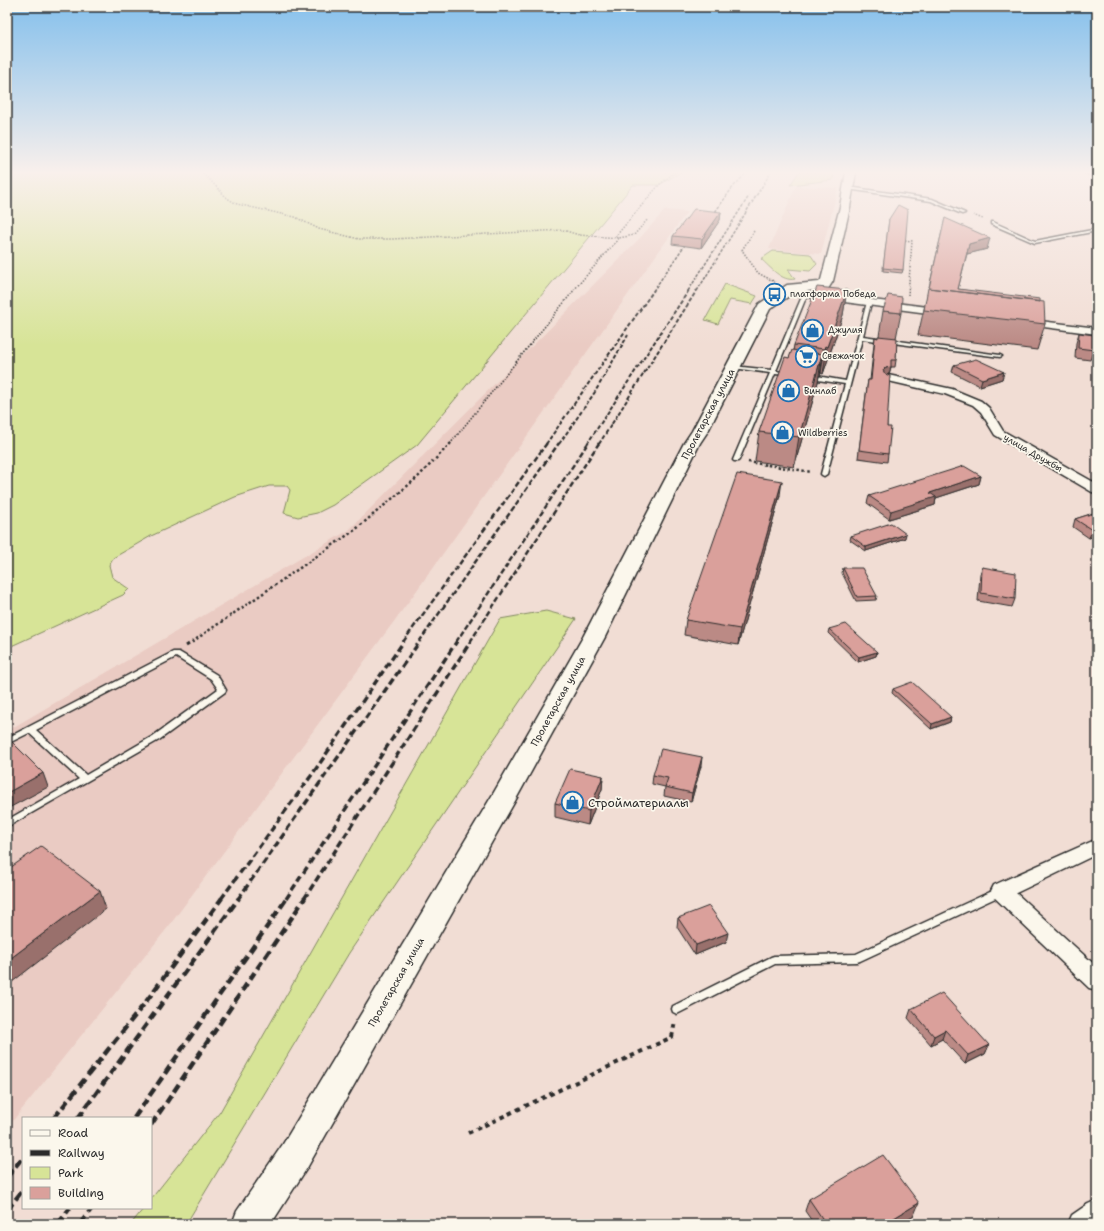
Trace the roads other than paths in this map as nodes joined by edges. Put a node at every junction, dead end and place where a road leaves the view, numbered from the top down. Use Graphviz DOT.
graph roads {
  1 [pos="839,229"];
  2 [pos="1007,229"];
  3 [pos="1097,230"];
  4 [pos="790,290"];
  5 [pos="869,303"];
  6 [pos="952,313"];
  7 [pos="1014,320"];
  8 [pos="1097,331"];
  9 [pos="860,337"];
  10 [pos="1000,356"];
  11 [pos="733,366"];
  12 [pos="773,372"];
  13 [pos="795,375"];
  14 [pos="803,376"];
  15 [pos="888,378"];
  16 [pos="848,382"];
  17 [pos="736,460"];
  18 [pos="824,474"];
  19 [pos="1097,489"];
  20 [pos="30,729"];
  21 [pos="7,741"];
  22 [pos="85,779"];
  23 [pos="7,824"];
  24 [pos="1097,846"];
  25 [pos="1001,891"];
  26 [pos="1097,981"];
  27 [pos="677,1009"];
  28 [pos="1097,1213"];
  29 [pos="250,1224"];
  30 [pos="1081,1224"];
  1 -- 4 [label="main road, Пролетарская улица"];
  2 -- 3 [label="lane"];
  4 -- 5 [label="street"];
  4 -- 11 [label="main road, Пролетарская улица"];
  4 -- 12 [label="lane"];
  5 -- 6 [label="street"];
  5 -- 9 [label="lane"];
  7 -- 8 [label="street"];
  9 -- 10 [label="lane"];
  9 -- 16 [label="lane"];
  11 -- 12 [label="lane"];
  11 -- 29 [label="main road, Пролетарская улица"];
  12 -- 13 [label="lane"];
  12 -- 17 [label="lane"];
  14 -- 16 [label="lane"];
  15 -- 19 [label="street, улица Дружбы"];
  16 -- 18 [label="lane"];
  20 -- 21 [label="lane"];
  20 -- 22 [label="lane"];
  20 -- 22 [label="lane"];
  22 -- 23 [label="lane"];
  24 -- 25 [label="street"];
  25 -- 26 [label="street"];
  25 -- 27 [label="lane"];
  28 -- 30 [label="street"];
}
